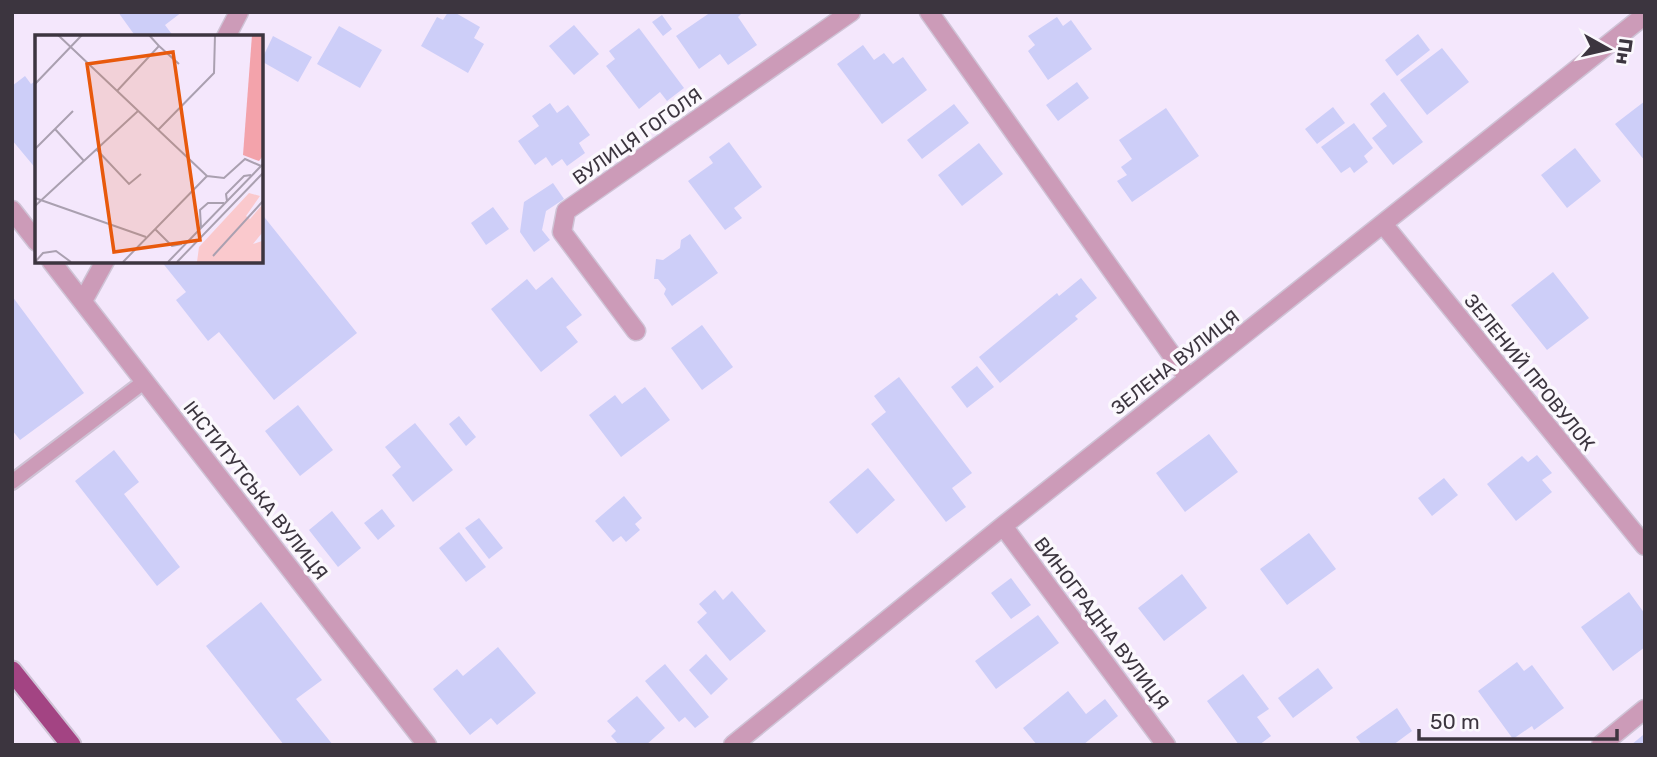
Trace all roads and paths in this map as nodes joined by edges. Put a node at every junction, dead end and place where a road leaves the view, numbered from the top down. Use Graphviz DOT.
graph roads {
  1 [pos="239,12"];
  2 [pos="851,12"];
  3 [pos="929,12"];
  4 [pos="1645,15"];
  5 [pos="227,35"];
  6 [pos="12,210"];
  7 [pos="1383,224"];
  8 [pos="35,239"];
  9 [pos="52,262"];
  10 [pos="104,262"];
  11 [pos="83,302"];
  12 [pos="636,331"];
  13 [pos="1188,378"];
  14 [pos="145,382"];
  15 [pos="12,482"];
  16 [pos="1003,526"];
  17 [pos="1645,546"];
  18 [pos="12,671"];
  19 [pos="1645,709"];
  20 [pos="71,745"];
  21 [pos="427,745"];
  22 [pos="733,745"];
  23 [pos="1166,745"];
  24 [pos="1601,745"];
  1 -- 5 [label="street"];
  2 -- 12 [label="street, ВУЛИЦЯ ГОГОЛЯ"];
  3 -- 13 [label="street"];
  4 -- 7 [label="street, ЗЕЛЕНА ВУЛИЦЯ"];
  6 -- 8 [label="street"];
  7 -- 13 [label="street, ЗЕЛЕНА ВУЛИЦЯ"];
  7 -- 17 [label="street, ЗЕЛЕНИЙ ПРОВУЛОК"];
  9 -- 11 [label="street, ІНСТИТУТСЬКА ВУЛИЦЯ"];
  10 -- 11 [label="street"];
  11 -- 14 [label="street, ІНСТИТУТСЬКА ВУЛИЦЯ"];
  13 -- 16 [label="street, ЗЕЛЕНА ВУЛИЦЯ"];
  14 -- 15 [label="lane"];
  14 -- 21 [label="street, ІНСТИТУТСЬКА ВУЛИЦЯ"];
  16 -- 22 [label="street, ЗЕЛЕНА ВУЛИЦЯ"];
  16 -- 23 [label="street, ВИНОГРАДНА ВУЛИЦЯ"];
  18 -- 20 [label="highway"];
  19 -- 24 [label="street"];
}
